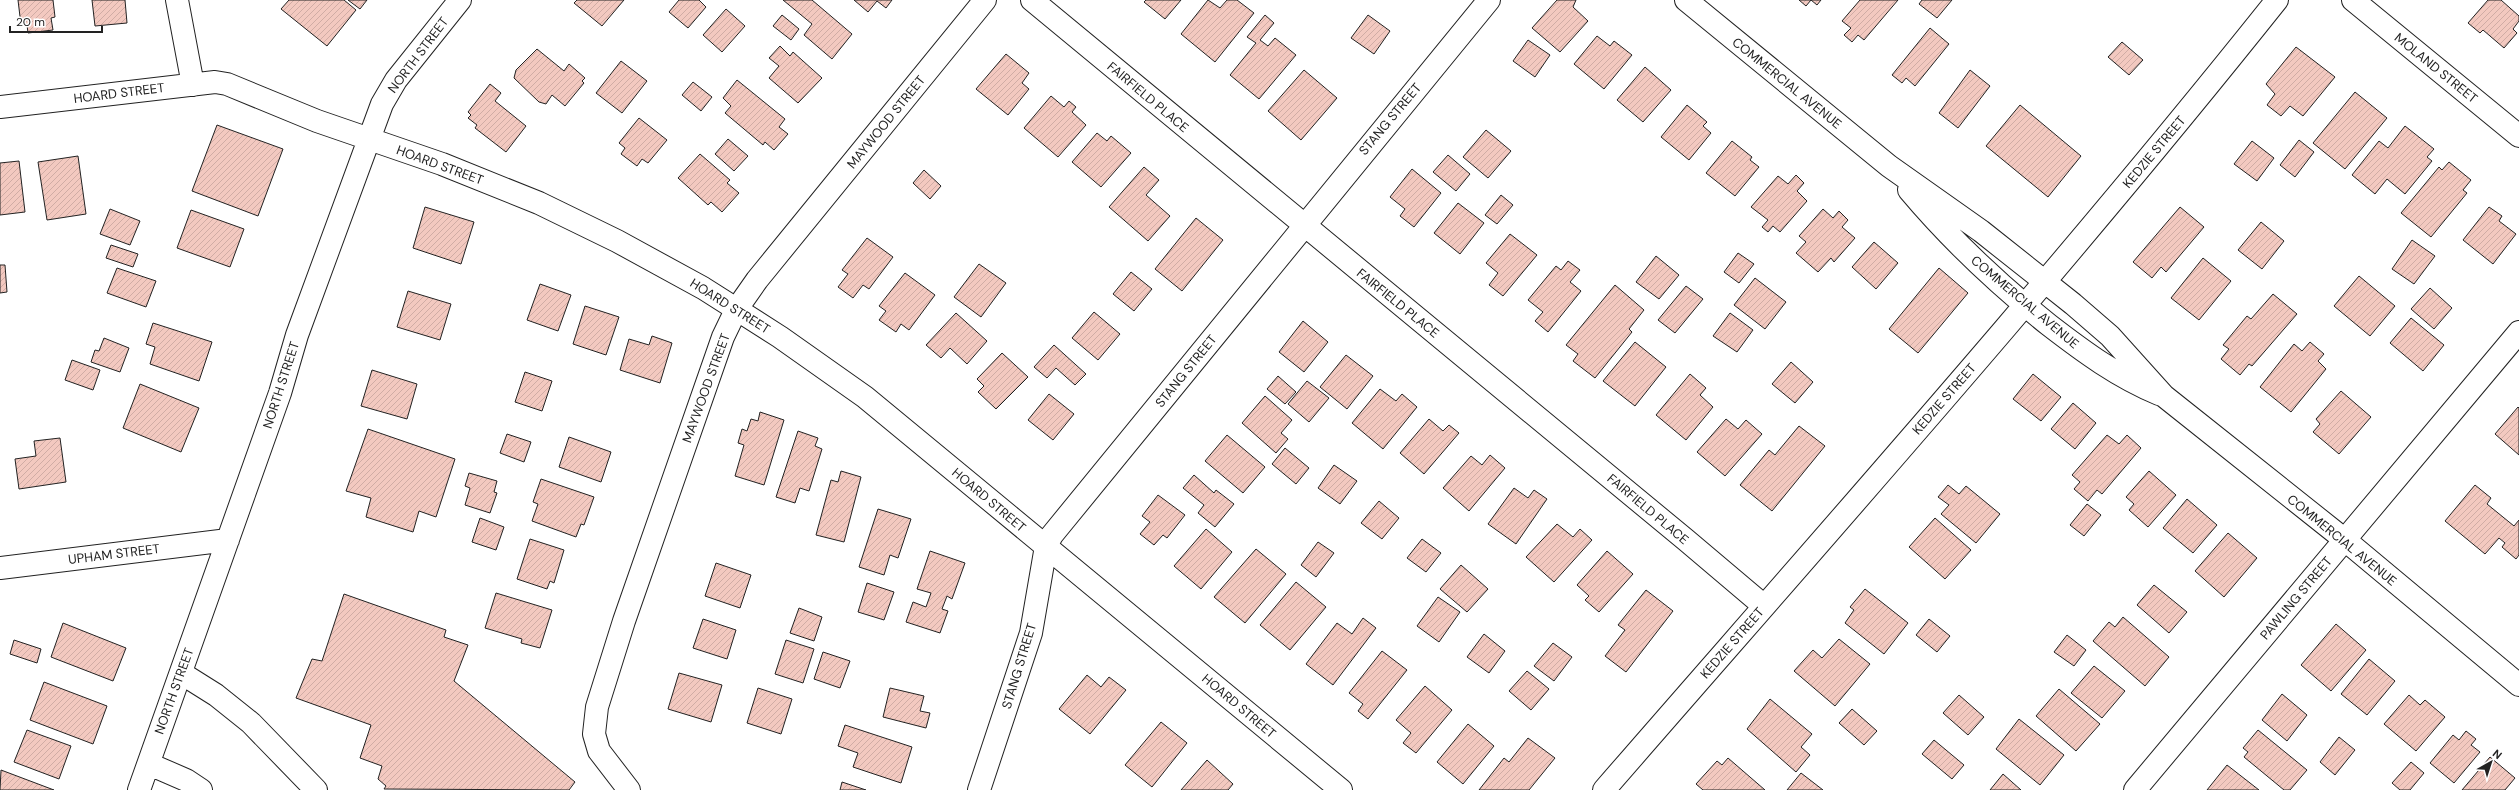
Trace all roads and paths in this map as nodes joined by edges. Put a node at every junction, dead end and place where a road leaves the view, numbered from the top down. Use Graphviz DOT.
graph roads {
  1 [pos="177,0"];
  2 [pos="460,0"];
  3 [pos="985,0"];
  4 [pos="1032,0"];
  5 [pos="1488,0"];
  6 [pos="1686,0"];
  7 [pos="2277,0"];
  8 [pos="2353,0"];
  9 [pos="194,85"];
  10 [pos="0,107"];
  11 [pos="2519,136"];
  12 [pos="369,139"];
  13 [pos="1889,166"];
  14 [pos="1303,225"];
  15 [pos="2046,281"];
  16 [pos="2025,306"];
  17 [pos="736,310"];
  18 [pos="2519,332"];
  19 [pos="2164,396"];
  20 [pos="228,540"];
  21 [pos="2345,540"];
  22 [pos="1046,546"];
  23 [pos="0,568"];
  24 [pos="1764,606"];
  25 [pos="181,673"];
  26 [pos="2519,685"];
  27 [pos="149,764"];
  28 [pos="139,790"];
  29 [pos="201,790"];
  30 [pos="316,790"];
  31 [pos="629,790"];
  32 [pos="979,790"];
  33 [pos="1341,790"];
  34 [pos="1604,790"];
  35 [pos="2135,790"];
  1 -- 9 [label="street"];
  2 -- 12 [label="street, NORTH STREET"];
  3 -- 17 [label="street, MAYWOOD STREET"];
  4 -- 14 [label="street, FAIRFIELD PLACE"];
  5 -- 14 [label="street, STANG STREET"];
  6 -- 13 [label="street, COMMERCIAL AVENUE"];
  7 -- 15 [label="street, KEDZIE STREET"];
  8 -- 11 [label="street, MOLAND STREET"];
  9 -- 10 [label="street, HOARD STREET"];
  9 -- 12 [label="street, HOARD STREET"];
  12 -- 17 [label="street, HOARD STREET"];
  12 -- 20 [label="street, NORTH STREET"];
  13 -- 15 [label="street, COMMERCIAL AVENUE"];
  13 -- 16 [label="street, COMMERCIAL AVENUE"];
  14 -- 22 [label="street, STANG STREET"];
  14 -- 24 [label="street, FAIRFIELD PLACE"];
  15 -- 16 [label="street, KEDZIE STREET"];
  15 -- 19 [label="street, COMMERCIAL AVENUE"];
  16 -- 19 [label="street, COMMERCIAL AVENUE"];
  16 -- 24 [label="street, KEDZIE STREET"];
  17 -- 22 [label="street, HOARD STREET"];
  17 -- 31 [label="street, MAYWOOD STREET"];
  18 -- 21 [label="street, PAWLING STREET"];
  19 -- 21 [label="street, COMMERCIAL AVENUE"];
  20 -- 23 [label="street, UPHAM STREET"];
  20 -- 25 [label="street, NORTH STREET"];
  21 -- 26 [label="street, COMMERCIAL AVENUE"];
  21 -- 35 [label="street, PAWLING STREET"];
  22 -- 32 [label="street, STANG STREET"];
  22 -- 33 [label="street, HOARD STREET"];
  24 -- 34 [label="street, KEDZIE STREET"];
  25 -- 27 [label="street, NORTH STREET"];
  25 -- 30 [label="street"];
  27 -- 28 [label="street, NORTH STREET"];
  27 -- 29 [label="street"];
}
